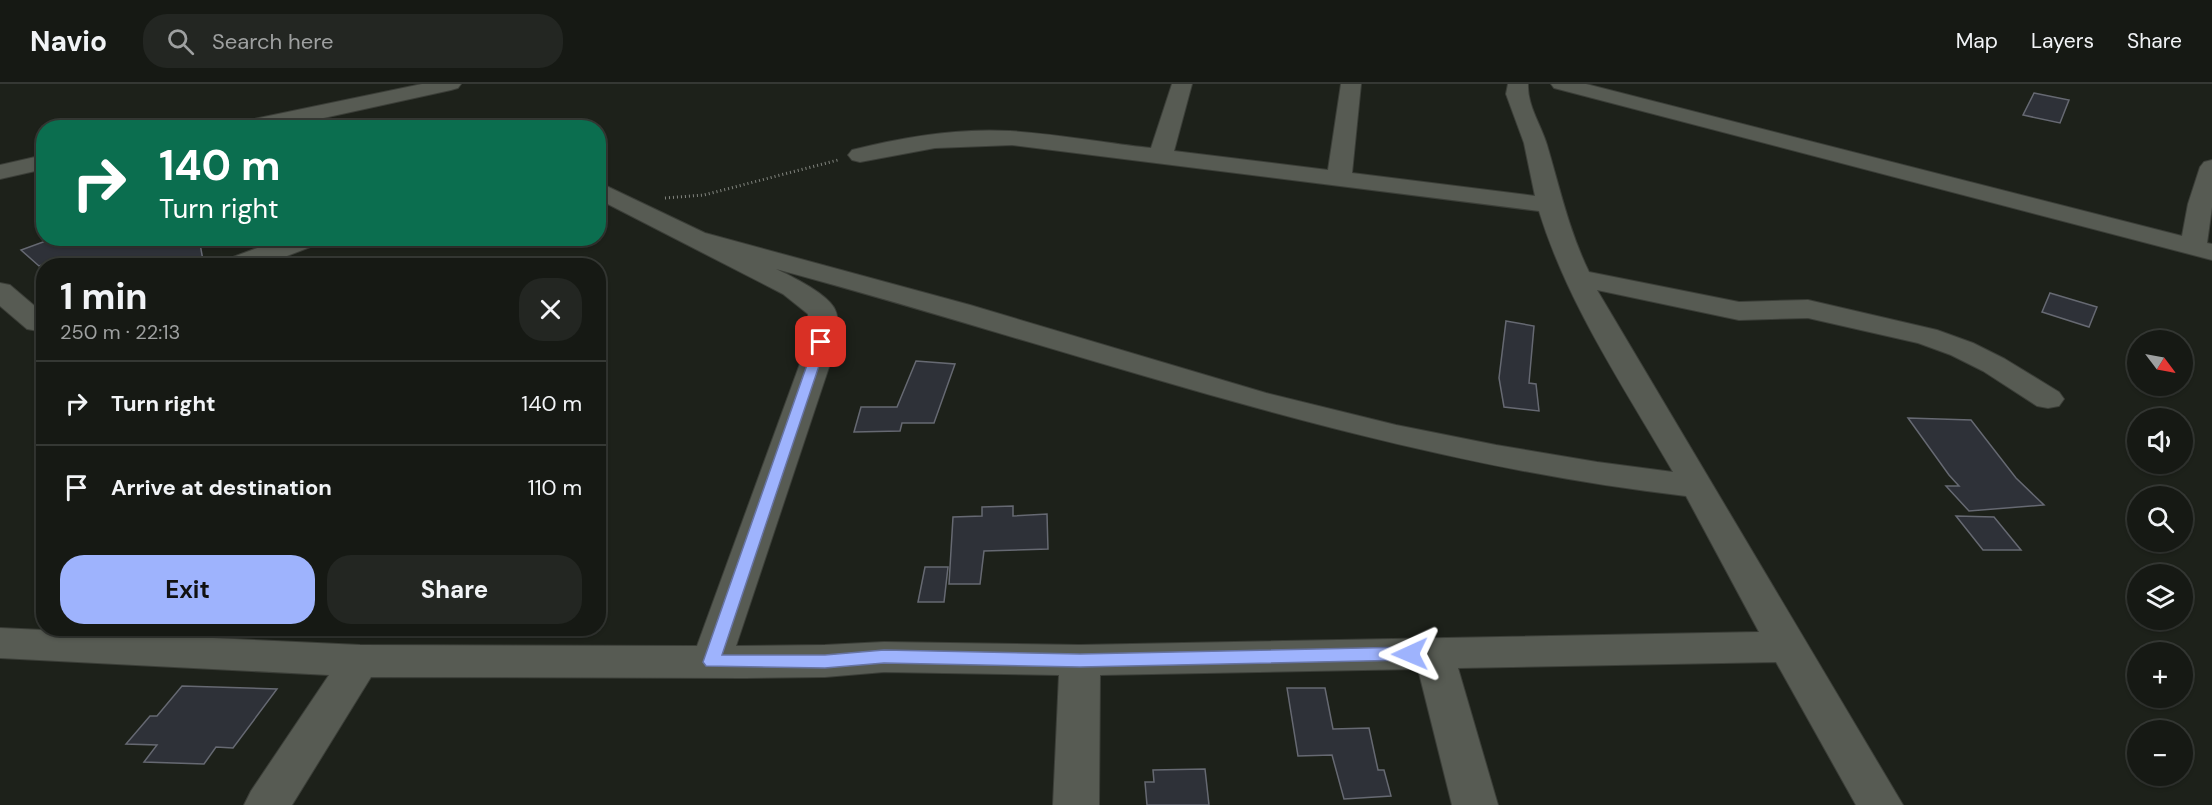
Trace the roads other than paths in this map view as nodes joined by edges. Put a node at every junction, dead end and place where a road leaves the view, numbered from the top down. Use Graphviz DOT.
graph roads {
  1 [pos="352,84"];
  2 [pos="451,84"];
  3 [pos="1182,84"];
  4 [pos="1351,84"];
  5 [pos="1518,84"];
  6 [pos="1562,84"];
  7 [pos="262,120"];
  8 [pos="281,120"];
  9 [pos="860,155"];
  10 [pos="1160,158"];
  11 [pos="36,164"];
  12 [pos="2212,167"];
  13 [pos="0,172"];
  14 [pos="1338,180"];
  15 [pos="606,193"];
  16 [pos="1550,205"];
  17 [pos="701,240"];
  18 [pos="288,246"];
  19 [pos="2202,249"];
  20 [pos="256,258"];
  21 [pos="1578,279"];
  22 [pos="0,291"];
  23 [pos="36,322"];
  24 [pos="2048,399"];
  25 [pos="1698,486"];
  26 [pos="0,643"];
  27 [pos="1786,647"];
  28 [pos="1434,653"];
  29 [pos="1080,660"];
  30 [pos="360,661"];
  31 [pos="711,662"];
  32 [pos="267,805"];
  33 [pos="1076,805"];
  34 [pos="1474,805"];
  35 [pos="1880,805"];
  1 -- 7 [label="street"];
  2 -- 8 [label="street"];
  3 -- 10 [label="street"];
  4 -- 14 [label="street"];
  5 -- 16 [label="street"];
  6 -- 19 [label="street"];
  9 -- 10 [label="street"];
  10 -- 14 [label="street"];
  11 -- 13 [label="street"];
  12 -- 19 [label="street"];
  14 -- 16 [label="street"];
  15 -- 17 [label="street"];
  16 -- 21 [label="street"];
  17 -- 25 [label="street"];
  17 -- 31 [label="street"];
  18 -- 20 [label="street"];
  21 -- 24 [label="street"];
  21 -- 25 [label="street"];
  22 -- 23 [label="street"];
  25 -- 27 [label="street"];
  26 -- 30 [label="street"];
  27 -- 28 [label="street"];
  27 -- 35 [label="street"];
  28 -- 29 [label="street"];
  28 -- 34 [label="street"];
  29 -- 31 [label="street"];
  29 -- 33 [label="street"];
  30 -- 31 [label="street"];
  30 -- 32 [label="street"];
}
